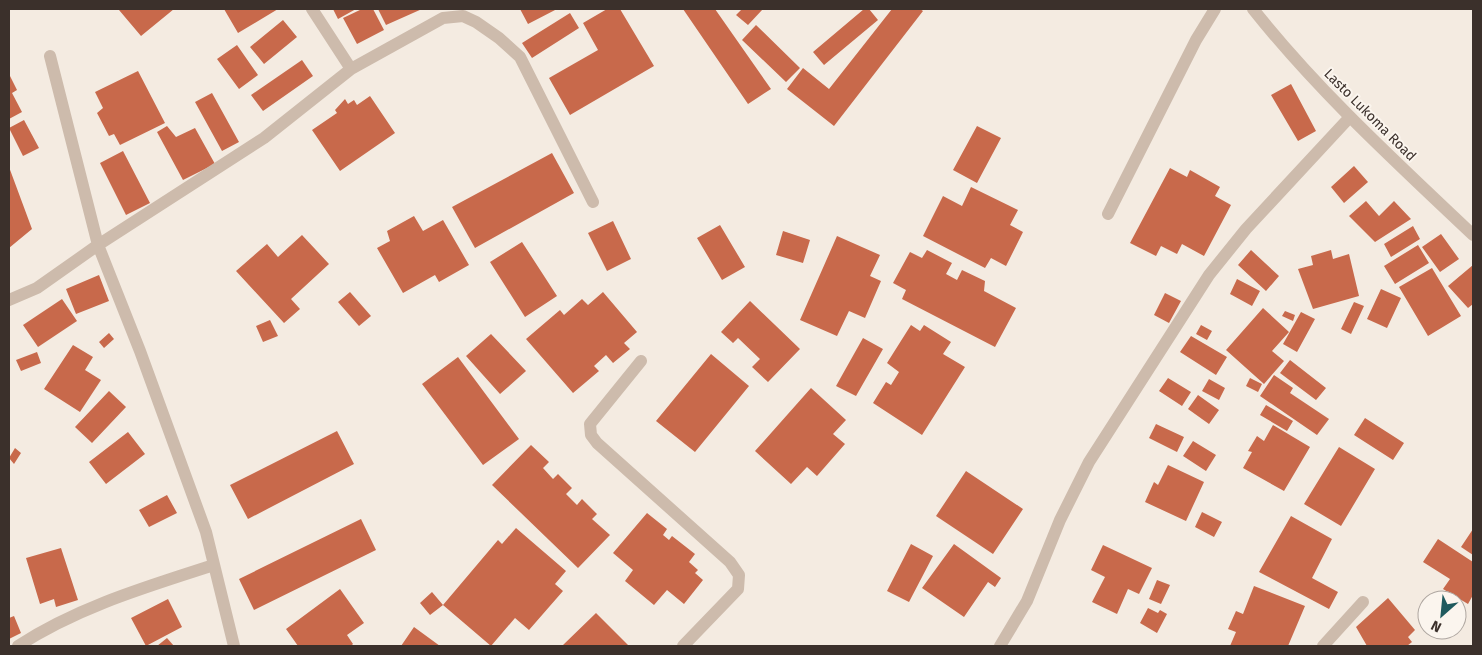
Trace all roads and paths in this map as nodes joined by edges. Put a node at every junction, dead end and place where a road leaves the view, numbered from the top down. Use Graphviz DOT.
graph roads {
  1 [pos="312,9"];
  2 [pos="1215,9"];
  3 [pos="1253,9"];
  4 [pos="50,56"];
  5 [pos="351,69"];
  6 [pos="1349,118"];
  7 [pos="593,202"];
  8 [pos="1108,214"];
  9 [pos="1473,235"];
  10 [pos="98,246"];
  11 [pos="9,300"];
  12 [pos="641,362"];
  13 [pos="214,566"];
  14 [pos="1363,602"];
  15 [pos="18,646"];
  16 [pos="234,646"];
  17 [pos="683,646"];
  18 [pos="1000,646"];
  19 [pos="1324,646"];
  1 -- 5 [label="street"];
  2 -- 8 [label="street"];
  3 -- 6 [label="street, Lasto Lukoma Road"];
  4 -- 10 [label="street"];
  5 -- 7 [label="street"];
  5 -- 10 [label="street"];
  6 -- 9 [label="street, Lasto Lukoma Road"];
  6 -- 18 [label="street"];
  10 -- 11 [label="street"];
  10 -- 13 [label="street"];
  12 -- 17 [label="street"];
  13 -- 15 [label="street"];
  13 -- 16 [label="street"];
  14 -- 19 [label="street"];
}
